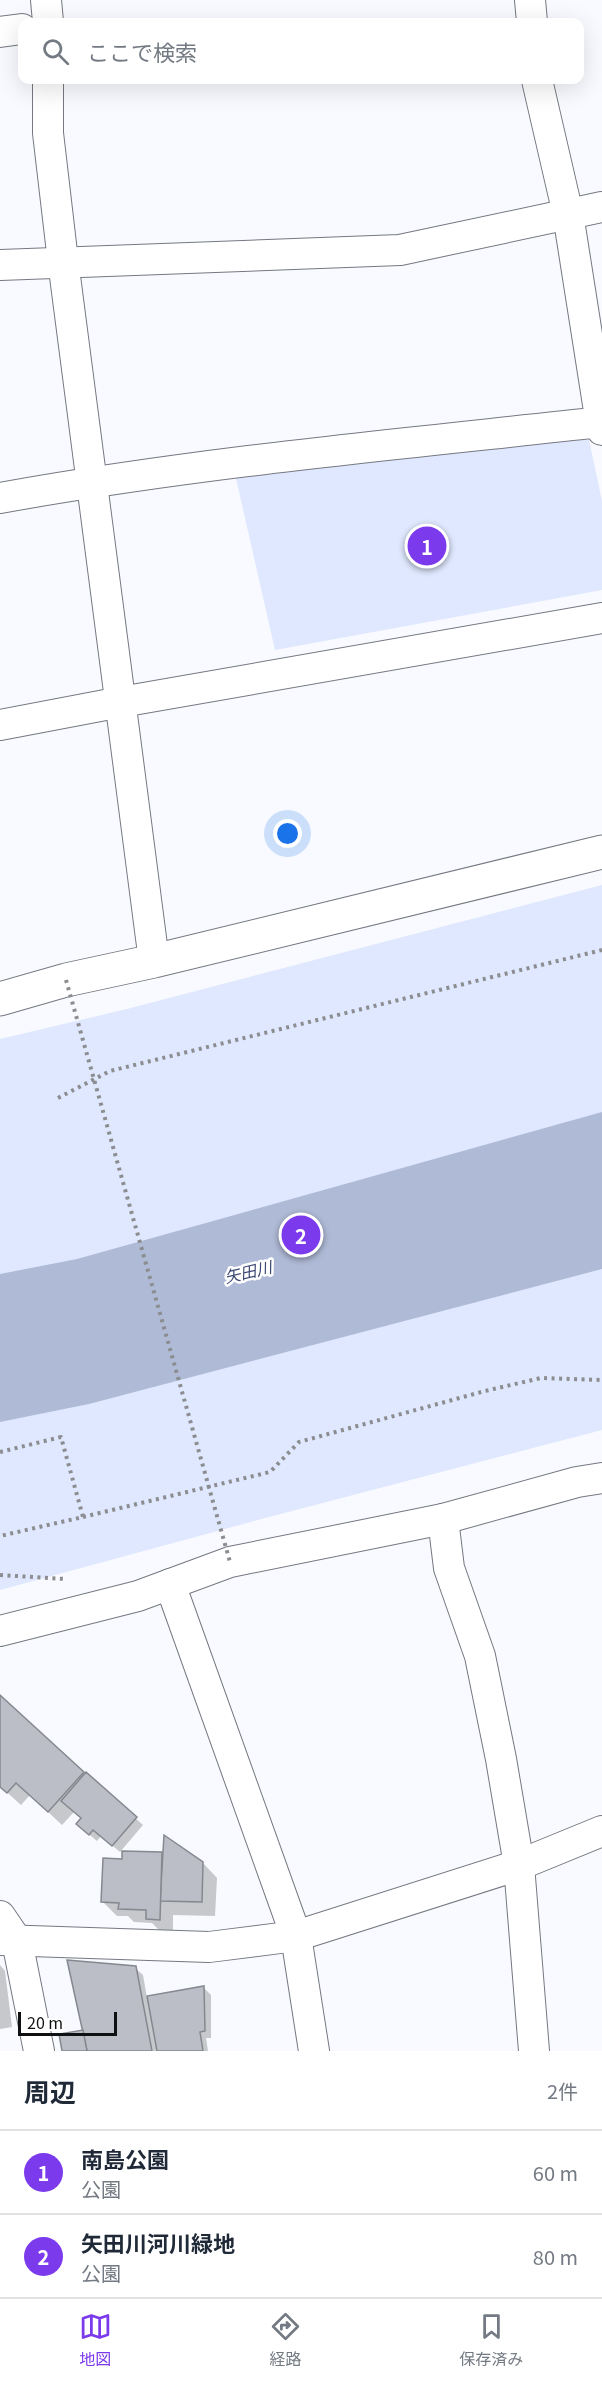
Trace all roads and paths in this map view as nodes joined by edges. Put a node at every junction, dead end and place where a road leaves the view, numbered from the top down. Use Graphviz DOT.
graph roads {
  1 [pos="46,0"];
  2 [pos="530,0"];
  3 [pos="48,18"];
  4 [pos="532,18"];
  5 [pos="18,30"];
  6 [pos="0,32"];
  7 [pos="48,84"];
  8 [pos="538,84"];
  9 [pos="602,207"];
  10 [pos="568,214"];
  11 [pos="63,261"];
  12 [pos="0,265"];
  13 [pos="602,424"];
  14 [pos="93,482"];
  15 [pos="0,498"];
  16 [pos="602,618"];
  17 [pos="121,702"];
  18 [pos="0,725"];
  19 [pos="602,852"];
  20 [pos="602,950"];
  21 [pos="154,961"];
  22 [pos="66,980"];
  23 [pos="0,999"];
  24 [pos="58,1098"];
  25 [pos="602,1380"];
  26 [pos="0,1452"];
  27 [pos="602,1478"];
  28 [pos="83,1517"];
  29 [pos="442,1519"];
  30 [pos="0,1536"];
  31 [pos="230,1562"];
  32 [pos="0,1575"];
  33 [pos="170,1584"];
  34 [pos="73,1613"];
  35 [pos="0,1631"];
  36 [pos="602,1831"];
  37 [pos="519,1866"];
  38 [pos="0,1916"];
  39 [pos="296,1936"];
  40 [pos="9,1941"];
  41 [pos="39,2051"];
  42 [pos="314,2051"];
  43 [pos="534,2051"];
  1 -- 3 [label="street"];
  2 -- 4 [label="street"];
  5 -- 6 [label="street"];
  7 -- 11 [label="street"];
  8 -- 10 [label="street"];
  9 -- 10 [label="street"];
  10 -- 11 [label="street"];
  10 -- 13 [label="street"];
  11 -- 12 [label="street"];
  11 -- 14 [label="street"];
  13 -- 14 [label="street"];
  14 -- 15 [label="street"];
  14 -- 17 [label="street"];
  16 -- 17 [label="street"];
  17 -- 18 [label="street"];
  17 -- 21 [label="street"];
  19 -- 21 [label="street"];
  20 -- 24 [label="path"];
  21 -- 22 [label="street"];
  22 -- 23 [label="street"];
  22 -- 31 [label="path, bridge"];
  25 -- 28 [label="path"];
  26 -- 28 [label="path"];
  27 -- 29 [label="street"];
  28 -- 30 [label="path"];
  29 -- 31 [label="street"];
  29 -- 37 [label="street"];
  31 -- 33 [label="street"];
  32 -- 34 [label="path"];
  33 -- 34 [label="street"];
  33 -- 39 [label="street"];
  34 -- 35 [label="street"];
  36 -- 37 [label="street"];
  37 -- 39 [label="street"];
  37 -- 43 [label="street"];
  38 -- 40 [label="street"];
  39 -- 40 [label="street"];
  39 -- 42 [label="street"];
  40 -- 41 [label="street"];
}
